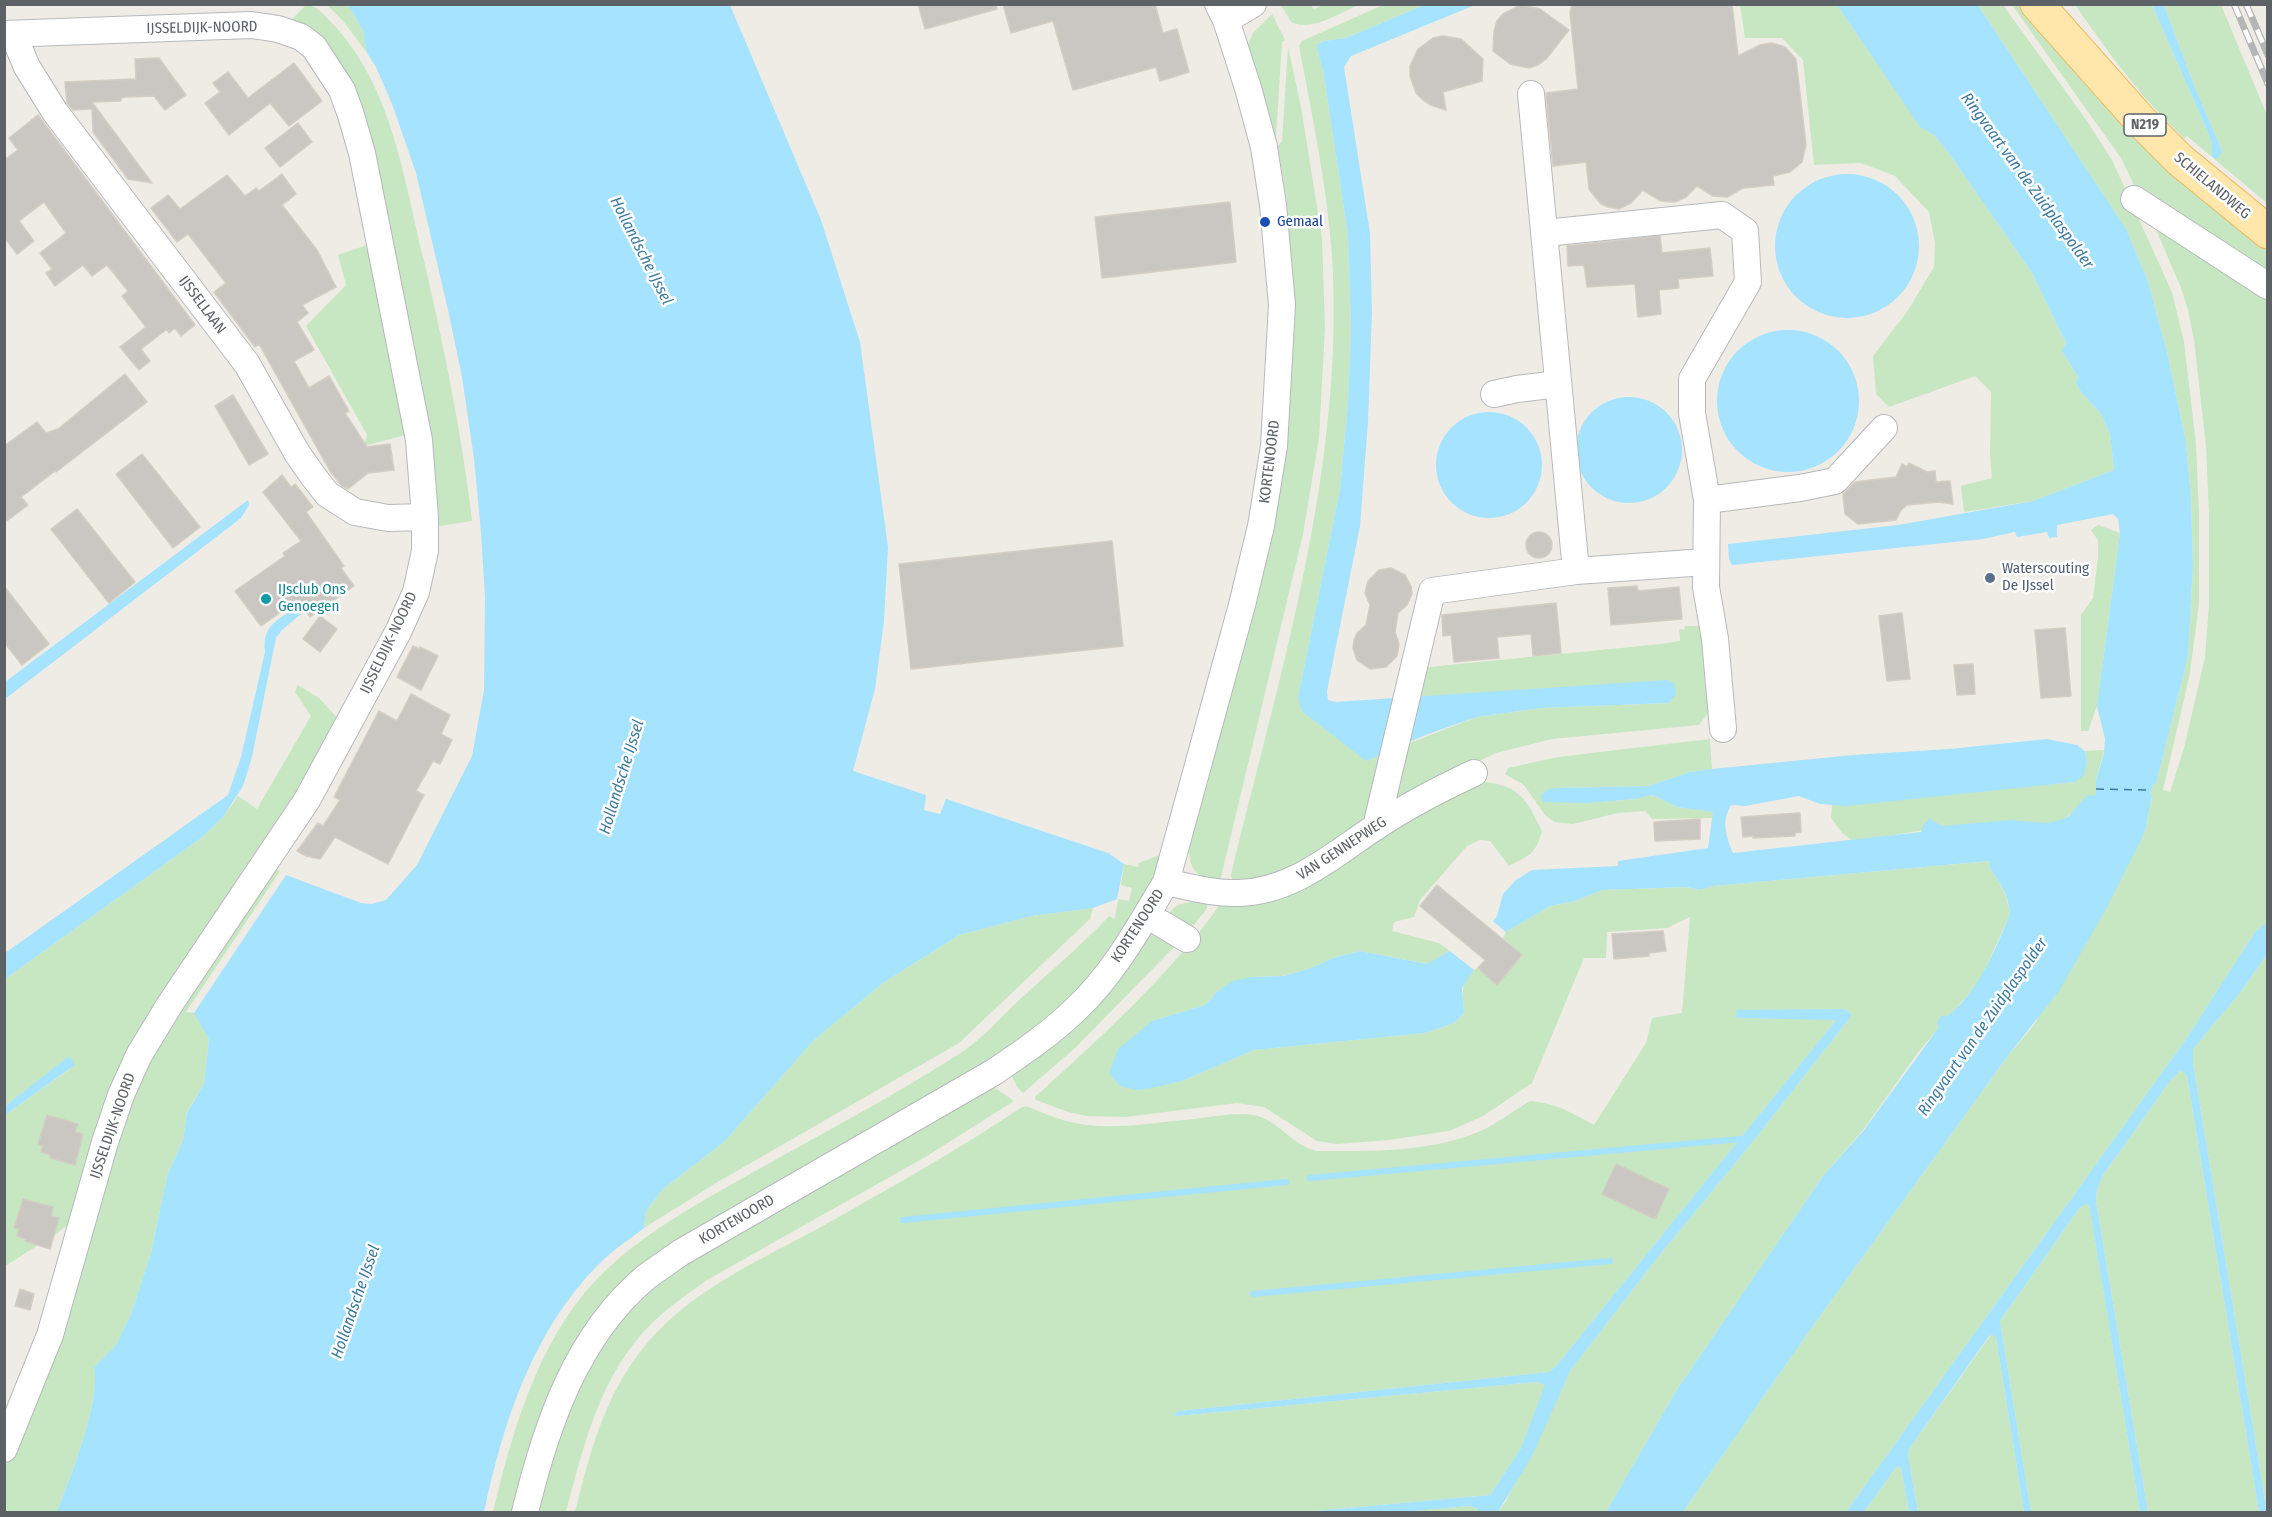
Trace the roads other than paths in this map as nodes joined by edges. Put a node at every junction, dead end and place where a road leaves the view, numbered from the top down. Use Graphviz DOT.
graph roads {
  1 [pos="1253,4"];
  2 [pos="2037,4"];
  3 [pos="2056,4"];
  4 [pos="1222,12"];
  5 [pos="9,34"];
  6 [pos="1531,94"];
  7 [pos="2134,199"];
  8 [pos="2268,216"];
  9 [pos="2268,232"];
  10 [pos="1545,233"];
  11 [pos="2268,286"];
  12 [pos="1558,384"];
  13 [pos="1494,394"];
  14 [pos="1884,428"];
  15 [pos="1707,500"];
  16 [pos="425,517"];
  17 [pos="1706,562"];
  18 [pos="1576,571"];
  19 [pos="1723,729"];
  20 [pos="1474,773"];
  21 [pos="1376,827"];
  22 [pos="1166,882"];
  23 [pos="1147,915"];
  24 [pos="1187,939"];
  25 [pos="4,1449"];
  26 [pos="525,1512"];
  1 -- 4 [label="street"];
  2 -- 9 [label="main road, SCHIELANDWEG / N219"];
  3 -- 8 [label="main road, SCHIELANDWEG / N219"];
  4 -- 22 [label="street, KORTENOORD"];
  5 -- 16 [label="street, IJSSELLAAN"];
  5 -- 16 [label="street, IJSSELDIJK-NOORD"];
  6 -- 10 [label="street"];
  7 -- 11 [label="street"];
  10 -- 12 [label="street"];
  10 -- 15 [label="street"];
  12 -- 13 [label="street"];
  12 -- 18 [label="street"];
  14 -- 15 [label="street"];
  15 -- 17 [label="street"];
  16 -- 25 [label="street, IJSSELDIJK-NOORD"];
  17 -- 18 [label="street"];
  17 -- 19 [label="street"];
  18 -- 21 [label="street"];
  20 -- 21 [label="street, VAN GENNEPWEG"];
  21 -- 22 [label="street, VAN GENNEPWEG"];
  22 -- 23 [label="street, KORTENOORD"];
  23 -- 24 [label="street"];
  23 -- 26 [label="street, KORTENOORD"];
}
